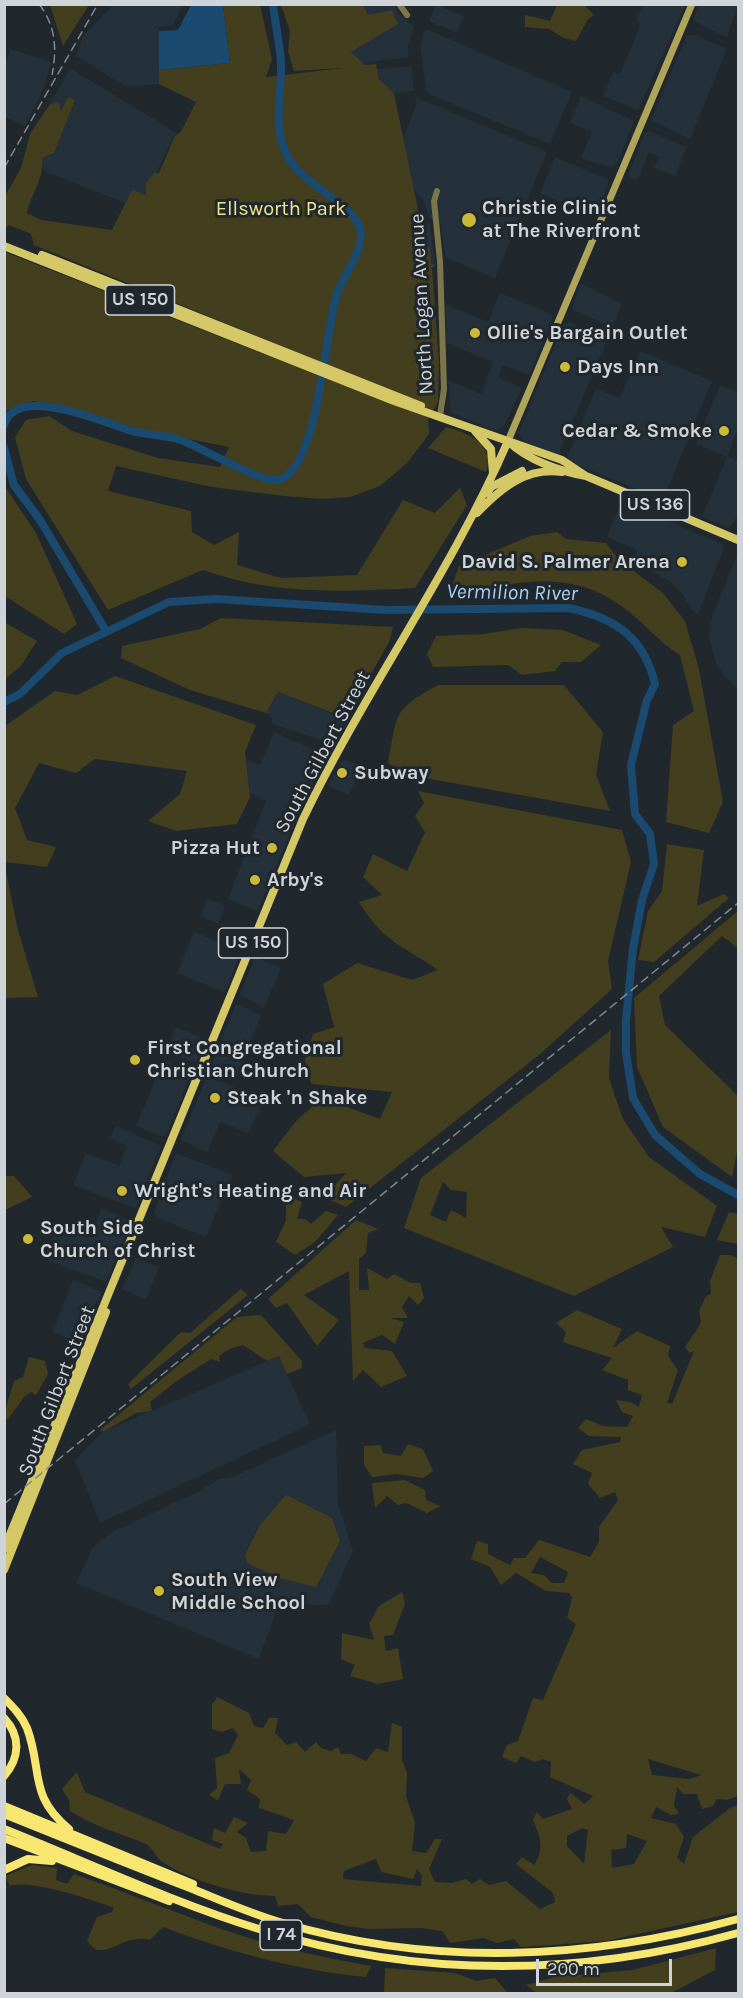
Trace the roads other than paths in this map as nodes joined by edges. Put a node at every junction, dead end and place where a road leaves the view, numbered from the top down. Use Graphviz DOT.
graph roads {
  1 [pos="399,4"];
  2 [pos="692,4"];
  3 [pos="407,15"];
  4 [pos="437,191"];
  5 [pos="4,240"];
  6 [pos="4,246"];
  7 [pos="276,351"];
  8 [pos="441,416"];
  9 [pos="474,430"];
  10 [pos="508,441"];
  11 [pos="554,466"];
  12 [pos="569,473"];
  13 [pos="493,476"];
  14 [pos="586,476"];
  15 [pos="485,500"];
  16 [pos="738,540"];
  17 [pos="20,1520"];
  18 [pos="4,1548"];
  19 [pos="4,1570"];
  20 [pos="4,1698"];
  21 [pos="4,1718"];
  22 [pos="4,1776"];
  23 [pos="4,1806"];
  24 [pos="4,1814"];
  25 [pos="4,1829"];
  26 [pos="76,1835"];
  27 [pos="4,1838"];
  28 [pos="4,1870"];
  29 [pos="88,1871"];
  30 [pos="243,1909"];
  31 [pos="738,1919"];
  32 [pos="257,1929"];
  33 [pos="738,1933"];
  1 -- 3 [label="street"];
  2 -- 10 [label="main road"];
  4 -- 8 [label="street, North Logan Avenue"];
  5 -- 7 [label="main road, US 150"];
  6 -- 7 [label="main road, US 150"];
  7 -- 8 [label="main road, US 150"];
  8 -- 9 [label="main road, US 150"];
  9 -- 10 [label="main road, US 150"];
  9 -- 13 [label="main road"];
  10 -- 11 [label="main road, US 136"];
  10 -- 13 [label="main road, South Gilbert Street / US 150"];
  10 -- 14 [label="main road, US 136"];
  11 -- 12 [label="main road, US 136"];
  11 -- 14 [label="main road"];
  11 -- 15 [label="main road"];
  12 -- 14 [label="main road, US 136"];
  12 -- 15 [label="main road"];
  13 -- 15 [label="main road, South Gilbert Street / US 150"];
  14 -- 16 [label="main road, US 136"];
  15 -- 17 [label="main road, South Gilbert Street / US 150"];
  17 -- 18 [label="main road, South Gilbert Street / US 150"];
  17 -- 19 [label="main road, South Gilbert Street / US 150"];
  20 -- 26 [label="highway"];
  21 -- 22 [label="highway"];
  23 -- 26 [label="highway"];
  24 -- 30 [label="highway, I 74"];
  25 -- 32 [label="highway, I 74"];
  26 -- 30 [label="highway"];
  27 -- 29 [label="highway"];
  28 -- 29 [label="highway"];
  29 -- 32 [label="highway"];
  30 -- 31 [label="highway, I 74"];
  32 -- 33 [label="highway, I 74"];
}
